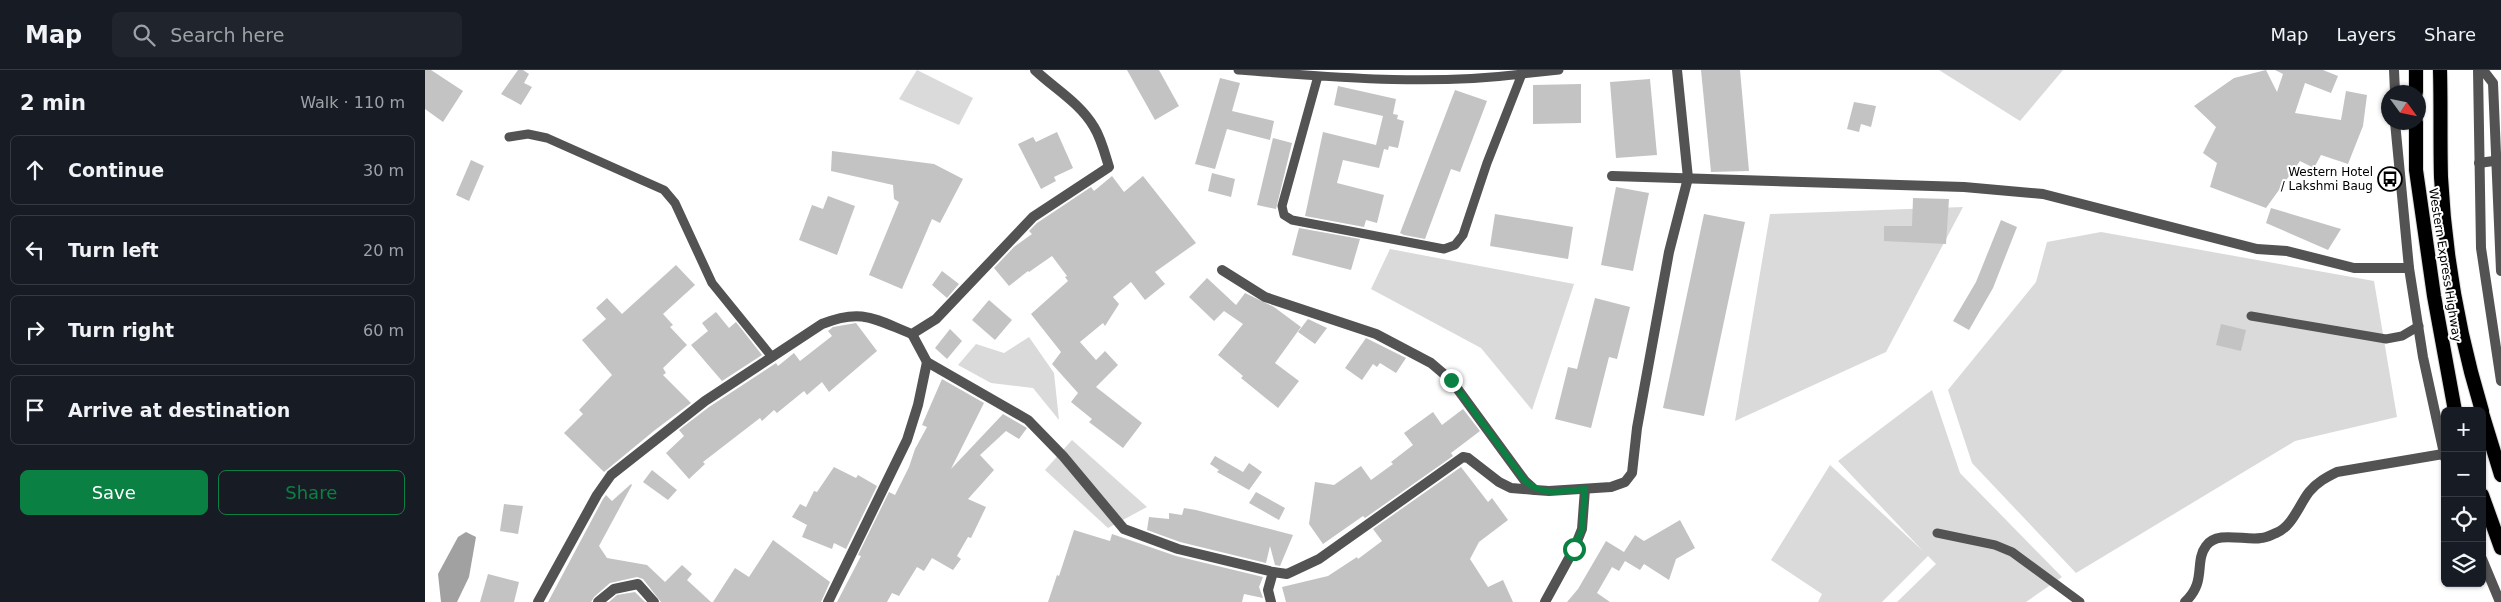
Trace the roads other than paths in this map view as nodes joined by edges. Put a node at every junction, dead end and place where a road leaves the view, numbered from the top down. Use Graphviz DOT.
graph roads {
  1 [pos="1035,70"];
  2 [pos="1238,70"];
  3 [pos="1559,70"];
  4 [pos="1677,70"];
  5 [pos="2394,70"];
  6 [pos="2416,70"];
  7 [pos="2440,70"];
  8 [pos="2479,70"];
  9 [pos="2483,70"];
  10 [pos="1522,74"];
  11 [pos="1318,76"];
  12 [pos="2395,85"];
  13 [pos="2416,85"];
  14 [pos="2396,130"];
  15 [pos="2416,130"];
  16 [pos="509,137"];
  17 [pos="2498,160"];
  18 [pos="2479,163"];
  19 [pos="1612,176"];
  20 [pos="1687,178"];
  21 [pos="2409,268"];
  22 [pos="1222,270"];
  23 [pos="2484,270"];
  24 [pos="2501,271"];
  25 [pos="2251,316"];
  26 [pos="2419,326"];
  27 [pos="912,334"];
  28 [pos="772,357"];
  29 [pos="927,362"];
  30 [pos="2500,365"];
  31 [pos="2501,381"];
  32 [pos="2454,407"];
  33 [pos="2481,407"];
  34 [pos="2486,425"];
  35 [pos="2443,452"];
  36 [pos="2441,456"];
  37 [pos="2501,475"];
  38 [pos="1585,489"];
  39 [pos="1535,490"];
  40 [pos="2483,497"];
  41 [pos="1937,533"];
  42 [pos="2501,548"];
  43 [pos="2486,569"];
  44 [pos="1273,572"];
  45 [pos="538,602"];
  46 [pos="597,602"];
  47 [pos="653,602"];
  48 [pos="828,602"];
  49 [pos="1271,602"];
  50 [pos="1545,602"];
  51 [pos="2080,602"];
  52 [pos="2185,602"];
  53 [pos="2500,602"];
  1 -- 27 [label="street"];
  2 -- 11 [label="lane"];
  3 -- 10 [label="lane"];
  4 -- 20 [label="street"];
  5 -- 12 [label="street"];
  6 -- 13 [label="highway"];
  7 -- 33 [label="highway, Western Express Highway"];
  8 -- 18 [label="street"];
  9 -- 17 [label="street"];
  10 -- 11 [label="lane"];
  10 -- 11 [label="lane"];
  14 -- 21 [label="street"];
  15 -- 32 [label="highway, Western Express Highway"];
  16 -- 28 [label="lane"];
  17 -- 18 [label="street"];
  17 -- 24 [label="street"];
  18 -- 23 [label="street"];
  19 -- 20 [label="street"];
  20 -- 21 [label="street"];
  20 -- 38 [label="street"];
  21 -- 26 [label="street"];
  22 -- 39 [label="street"];
  23 -- 24 [label="lane"];
  23 -- 30 [label="street"];
  25 -- 26 [label="lane"];
  26 -- 35 [label="street"];
  27 -- 28 [label="street"];
  27 -- 29 [label="street"];
  28 -- 45 [label="street"];
  29 -- 44 [label="street"];
  29 -- 48 [label="street"];
  30 -- 31 [label="street"];
  34 -- 37 [label="highway, Western Express Highway"];
  36 -- 52 [label="street"];
  38 -- 39 [label="street"];
  38 -- 50 [label="street"];
  39 -- 44 [label="street"];
  40 -- 42 [label="highway"];
  41 -- 51 [label="lane"];
  43 -- 53 [label="street"];
  44 -- 49 [label="street"];
  46 -- 47 [label="street"];
}
